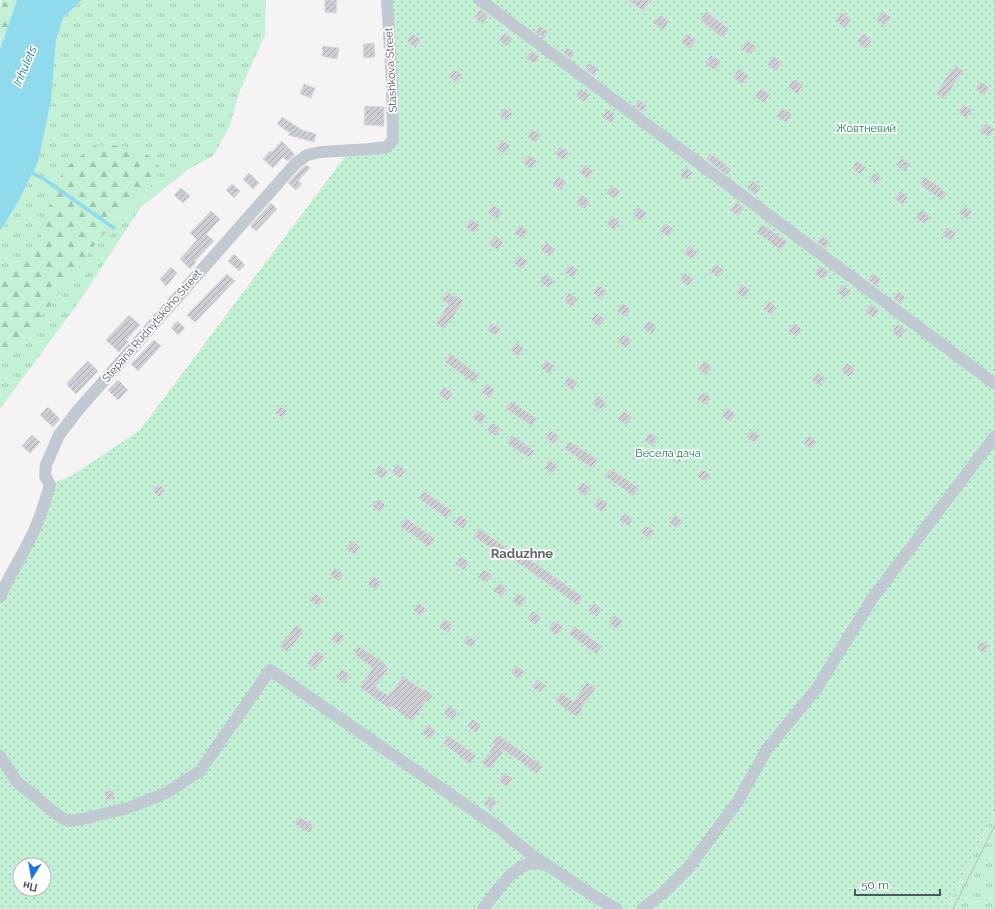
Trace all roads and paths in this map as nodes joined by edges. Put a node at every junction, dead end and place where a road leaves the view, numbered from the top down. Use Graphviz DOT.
graph roads {
  1 [pos="387,0"];
  2 [pos="480,0"];
  3 [pos="393,140"];
  4 [pos="995,384"];
  5 [pos="995,436"];
  6 [pos="0,597"];
  7 [pos="0,756"];
  8 [pos="546,864"];
  9 [pos="484,909"];
  10 [pos="617,909"];
  11 [pos="642,909"];
  1 -- 3 [label="street, Stashkova Street"];
  2 -- 4 [label="street"];
  3 -- 6 [label="street, Stepana Rudnytskoho Street"];
  5 -- 11 [label="street"];
  7 -- 8 [label="street"];
  8 -- 9 [label="street"];
  8 -- 10 [label="street"];
}
